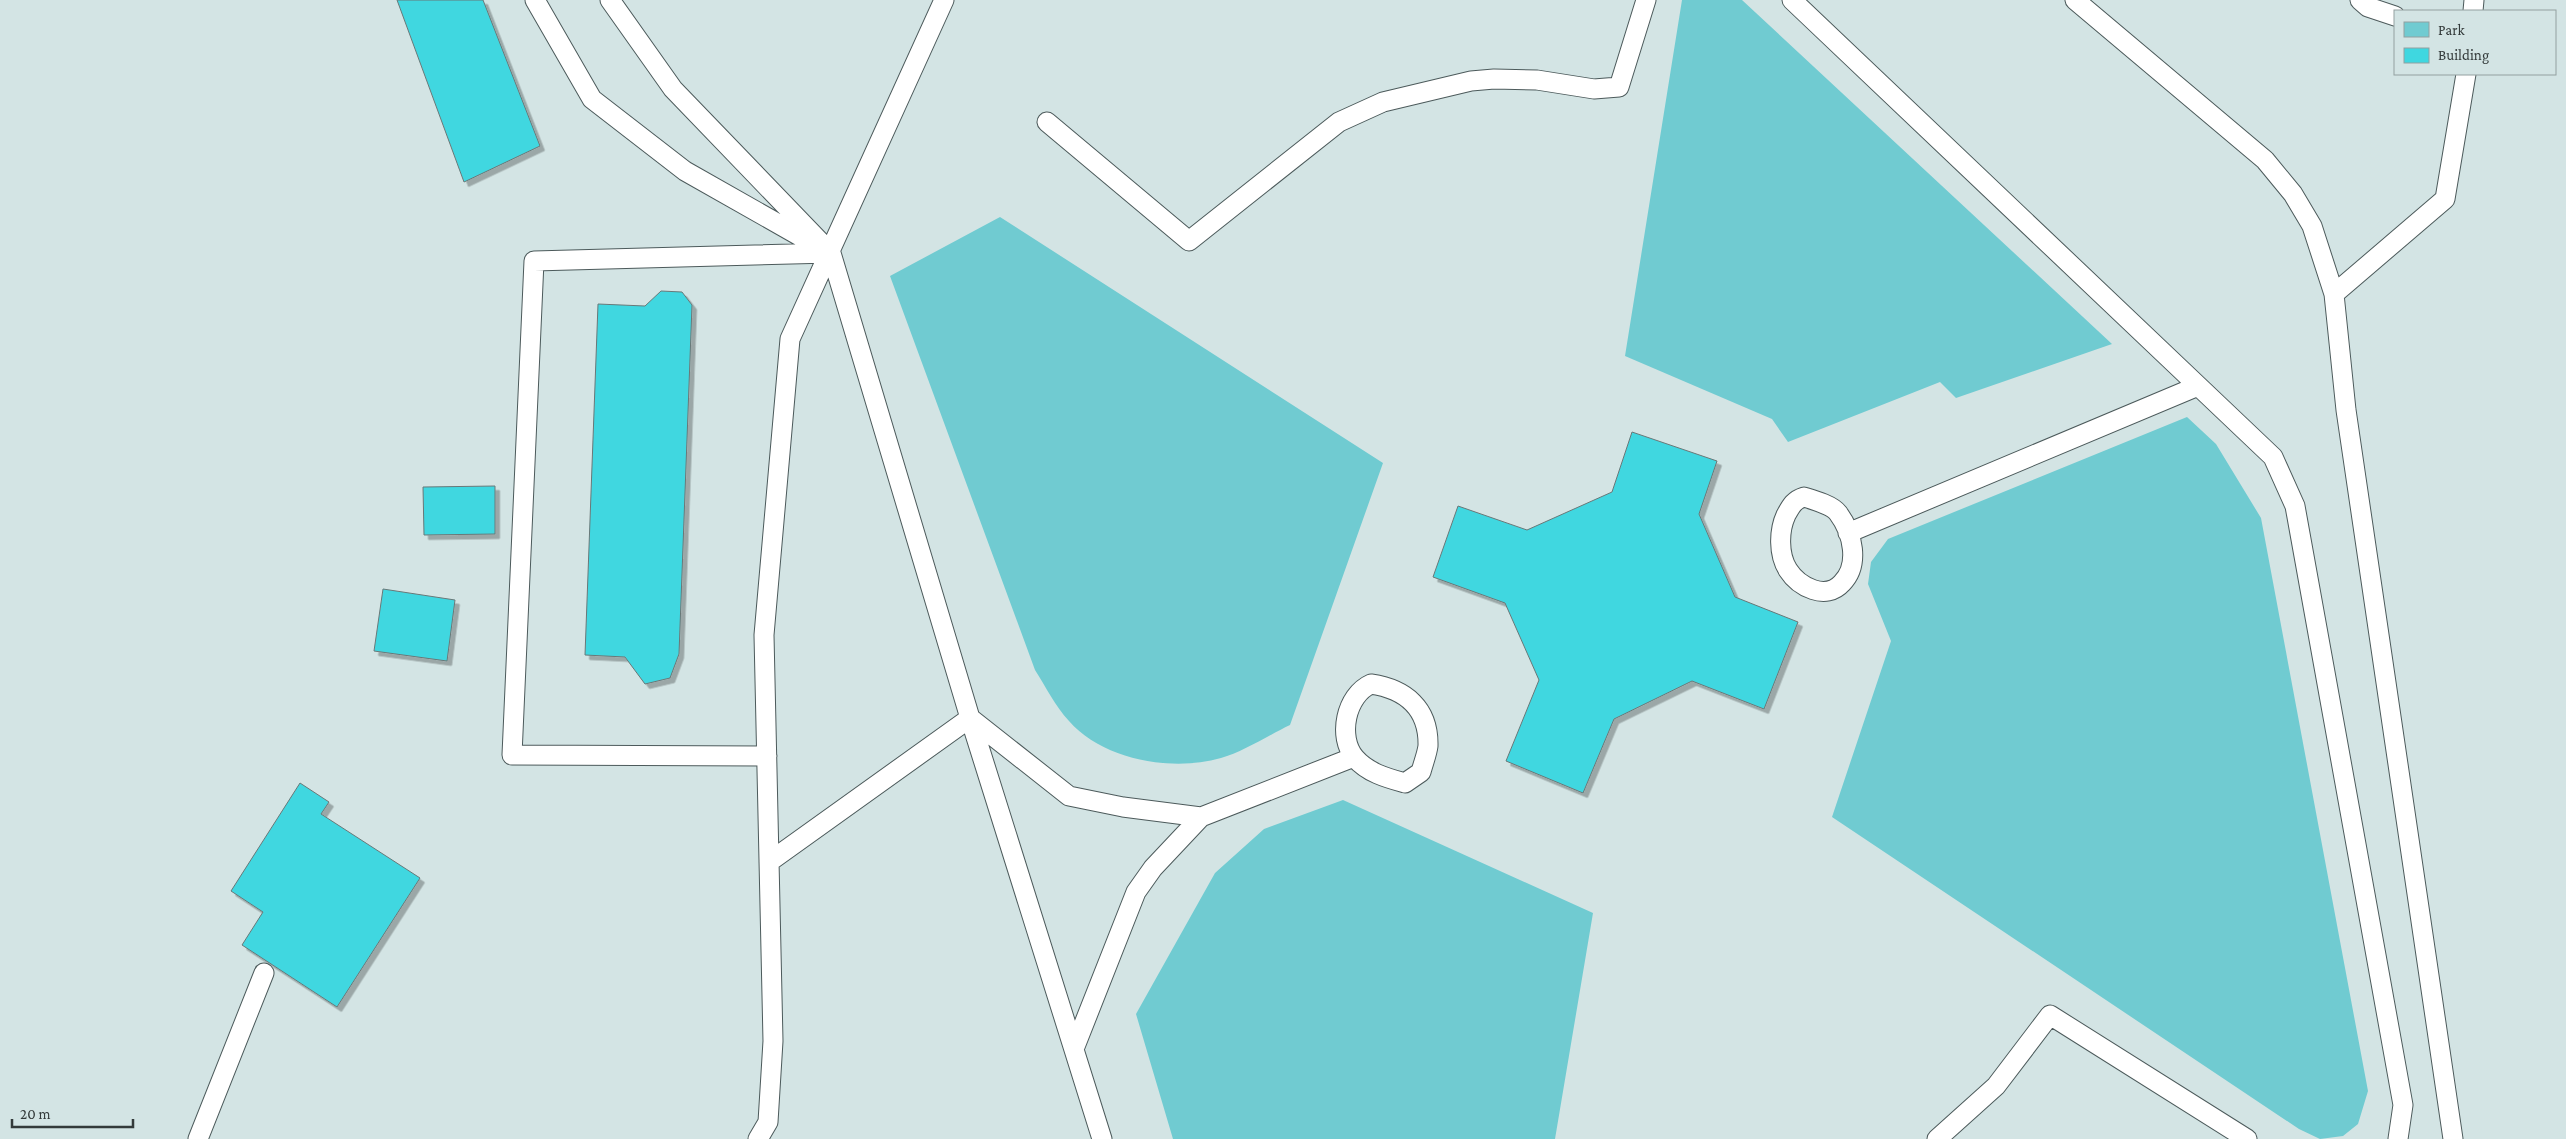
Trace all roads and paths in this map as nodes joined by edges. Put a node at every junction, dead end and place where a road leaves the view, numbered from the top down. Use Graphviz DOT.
graph roads {
  1 [pos="535,0"];
  2 [pos="610,0"];
  3 [pos="944,0"];
  4 [pos="1646,0"];
  5 [pos="1792,0"];
  6 [pos="2075,0"];
  7 [pos="2360,0"];
  8 [pos="2394,16"];
  9 [pos="2466,75"];
  10 [pos="1047,122"];
  11 [pos="831,253"];
  12 [pos="2334,294"];
  13 [pos="2198,386"];
  14 [pos="1848,533"];
  15 [pos="970,718"];
  16 [pos="767,756"];
  17 [pos="1354,757"];
  18 [pos="1201,816"];
  19 [pos="769,862"];
  20 [pos="264,973"];
  21 [pos="1074,1049"];
  22 [pos="198,1139"];
  23 [pos="758,1139"];
  24 [pos="1102,1139"];
  25 [pos="1937,1139"];
  26 [pos="2247,1139"];
  27 [pos="2398,1139"];
  28 [pos="2453,1139"];
  1 -- 11 [label="lane"];
  2 -- 11 [label="lane"];
  3 -- 11 [label="lane"];
  4 -- 10 [label="lane"];
  5 -- 13 [label="lane"];
  6 -- 12 [label="lane"];
  7 -- 8 [label="lane"];
  9 -- 12 [label="lane"];
  11 -- 15 [label="lane"];
  11 -- 16 [label="lane"];
  11 -- 16 [label="lane"];
  12 -- 28 [label="lane"];
  13 -- 14 [label="lane"];
  13 -- 27 [label="lane"];
  14 -- 14 [label="lane"];
  15 -- 18 [label="lane"];
  15 -- 19 [label="lane"];
  15 -- 21 [label="lane"];
  16 -- 19 [label="lane"];
  17 -- 17 [label="lane"];
  17 -- 18 [label="lane"];
  18 -- 21 [label="lane"];
  19 -- 23 [label="lane"];
  20 -- 22 [label="lane"];
  21 -- 24 [label="lane"];
  25 -- 26 [label="lane"];
}
